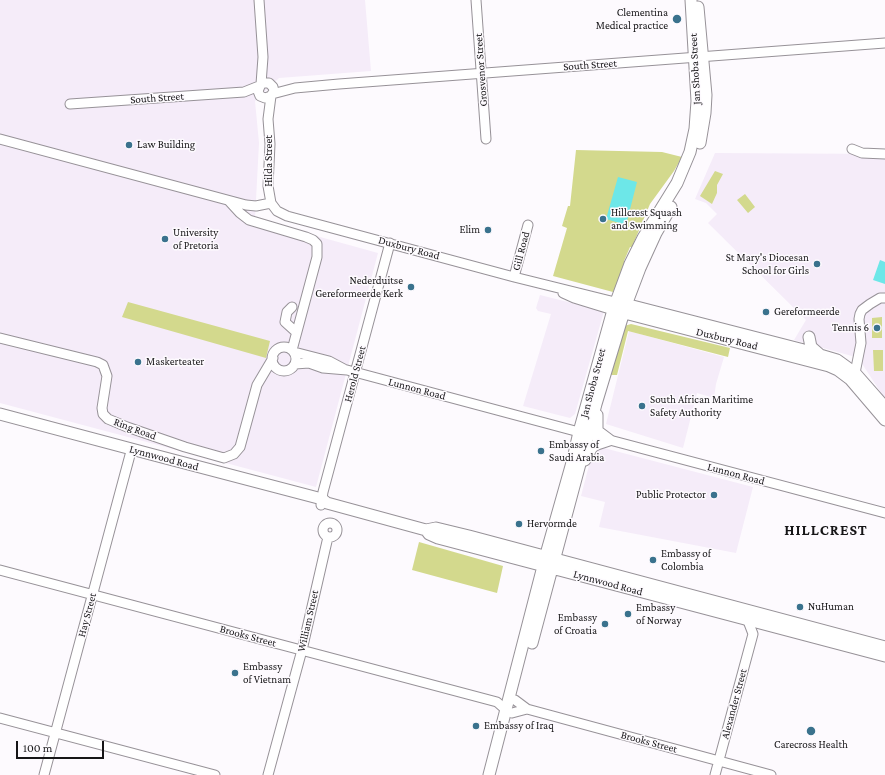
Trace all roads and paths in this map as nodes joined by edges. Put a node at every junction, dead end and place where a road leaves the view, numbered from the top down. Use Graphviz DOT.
graph roads {
  1 [pos="259,0"];
  2 [pos="476,0"];
  3 [pos="691,0"];
  4 [pos="698,0"];
  5 [pos="885,43"];
  6 [pos="699,56"];
  7 [pos="482,73"];
  8 [pos="266,90"];
  9 [pos="70,104"];
  10 [pos="0,139"];
  11 [pos="486,139"];
  12 [pos="852,149"];
  13 [pos="885,154"];
  14 [pos="229,201"];
  15 [pos="271,202"];
  16 [pos="528,225"];
  17 [pos="390,243"];
  18 [pos="640,268"];
  19 [pos="514,276"];
  20 [pos="885,298"];
  21 [pos="614,306"];
  22 [pos="292,308"];
  23 [pos="625,309"];
  24 [pos="647,310"];
  25 [pos="296,332"];
  26 [pos="809,337"];
  27 [pos="0,338"];
  28 [pos="800,349"];
  29 [pos="770,350"];
  30 [pos="293,351"];
  31 [pos="819,354"];
  32 [pos="273,358"];
  33 [pos="295,364"];
  34 [pos="829,366"];
  35 [pos="279,370"];
  36 [pos="351,371"];
  37 [pos="264,372"];
  38 [pos="855,373"];
  39 [pos="596,402"];
  40 [pos="885,407"];
  41 [pos="0,414"];
  42 [pos="0,420"];
  43 [pos="885,420"];
  44 [pos="583,433"];
  45 [pos="609,440"];
  46 [pos="130,455"];
  47 [pos="577,473"];
  48 [pos="324,502"];
  49 [pos="885,513"];
  50 [pos="328,537"];
  51 [pos="549,562"];
  52 [pos="0,570"];
  53 [pos="93,594"];
  54 [pos="748,621"];
  55 [pos="764,625"];
  56 [pos="753,634"];
  57 [pos="885,647"];
  58 [pos="302,650"];
  59 [pos="885,656"];
  60 [pos="512,698"];
  61 [pos="497,702"];
  62 [pos="527,709"];
  63 [pos="509,711"];
  64 [pos="0,718"];
  65 [pos="55,732"];
  66 [pos="719,761"];
  67 [pos="44,775"];
  68 [pos="215,775"];
  69 [pos="268,775"];
  70 [pos="489,775"];
  71 [pos="495,775"];
  72 [pos="715,775"];
  73 [pos="771,775"];
  1 -- 8 [label="street, Hilda Street"];
  2 -- 7 [label="street, Grosvenor Street"];
  3 -- 6 [label="main road, Jan Shoba Street"];
  4 -- 6 [label="main road, Jan Shoba Street"];
  5 -- 6 [label="street, South Street"];
  6 -- 7 [label="street, South Street"];
  6 -- 18 [label="main road, Jan Shoba Street"];
  6 -- 21 [label="main road, Jan Shoba Street"];
  7 -- 8 [label="street, South Street"];
  7 -- 11 [label="street, Grosvenor Street"];
  8 -- 9 [label="street, South Street"];
  8 -- 15 [label="street, Hilda Street"];
  10 -- 14 [label="street"];
  12 -- 13 [label="street"];
  14 -- 15 [label="street"];
  14 -- 25 [label="street"];
  15 -- 17 [label="street, Duxbury Road"];
  16 -- 19 [label="street, Gill Road"];
  17 -- 19 [label="street, Duxbury Road"];
  17 -- 36 [label="street, Herold Street"];
  18 -- 23 [label="main road, Jan Shoba Street"];
  18 -- 24 [label="main road"];
  19 -- 21 [label="street, Duxbury Road"];
  20 -- 38 [label="street"];
  21 -- 23 [label="main road, Duxbury Road"];
  21 -- 44 [label="main road, Jan Shoba Street"];
  22 -- 25 [label="street"];
  23 -- 24 [label="main road, Duxbury Road"];
  23 -- 29 [label="main road, Duxbury Road"];
  23 -- 39 [label="main road, Jan Shoba Street"];
  24 -- 28 [label="main road, Duxbury Road"];
  25 -- 30 [label="street"];
  26 -- 31 [label="main road"];
  27 -- 37 [label="street, Ring Road"];
  28 -- 29 [label="main road"];
  28 -- 31 [label="main road, Duxbury Road"];
  28 -- 34 [label="main road"];
  29 -- 34 [label="main road, Duxbury Road"];
  30 -- 32 [label="street"];
  30 -- 33 [label="street"];
  30 -- 36 [label="street, Lunnon Road"];
  31 -- 38 [label="main road, Duxbury Road"];
  32 -- 35 [label="street"];
  32 -- 37 [label="street, Ring Road"];
  33 -- 35 [label="street"];
  33 -- 36 [label="street, Lunnon Road"];
  34 -- 43 [label="main road, Duxbury Road"];
  35 -- 37 [label="street"];
  36 -- 44 [label="street, Lunnon Road"];
  36 -- 48 [label="street, Herold Street"];
  38 -- 40 [label="main road, Duxbury Road"];
  39 -- 44 [label="main road"];
  39 -- 45 [label="main road"];
  41 -- 48 [label="main road, Lynnwood Road"];
  42 -- 46 [label="main road, Lynnwood Road"];
  44 -- 45 [label="street, Lunnon Road"];
  44 -- 47 [label="main road, Jan Shoba Street"];
  44 -- 51 [label="main road, Jan Shoba Street"];
  45 -- 47 [label="main road"];
  45 -- 49 [label="street, Lunnon Road"];
  46 -- 48 [label="main road, Lynnwood Road"];
  46 -- 53 [label="street, Hay Street"];
  47 -- 51 [label="main road, Jan Shoba Street"];
  48 -- 51 [label="main road, Lynnwood Road"];
  50 -- 58 [label="street, William Street"];
  51 -- 54 [label="main road, Lynnwood Road"];
  51 -- 57 [label="main road, Lynnwood Road"];
  51 -- 60 [label="main road, Jan Shoba Street"];
  52 -- 53 [label="street, Brooks Street"];
  53 -- 58 [label="street, Brooks Street"];
  53 -- 65 [label="street, Hay Street"];
  54 -- 55 [label="main road, Lynnwood Road"];
  54 -- 56 [label="street"];
  55 -- 56 [label="street"];
  55 -- 59 [label="main road, Lynnwood Road"];
  56 -- 66 [label="street, Alexander Street"];
  58 -- 61 [label="street, Brooks Street"];
  58 -- 69 [label="street, William Street"];
  60 -- 61 [label="street"];
  60 -- 62 [label="street, Brooks Street"];
  60 -- 63 [label="main road, Jan Shoba Street"];
  61 -- 63 [label="street, Brooks Street"];
  62 -- 63 [label="street"];
  62 -- 66 [label="street, Brooks Street"];
  63 -- 70 [label="main road, Jan Shoba Street"];
  63 -- 71 [label="main road, Jan Shoba Street"];
  64 -- 65 [label="street"];
  65 -- 67 [label="street, Hay Street"];
  65 -- 68 [label="street"];
  66 -- 72 [label="street, Alexander Street"];
  66 -- 73 [label="street, Brooks Street"];
}
